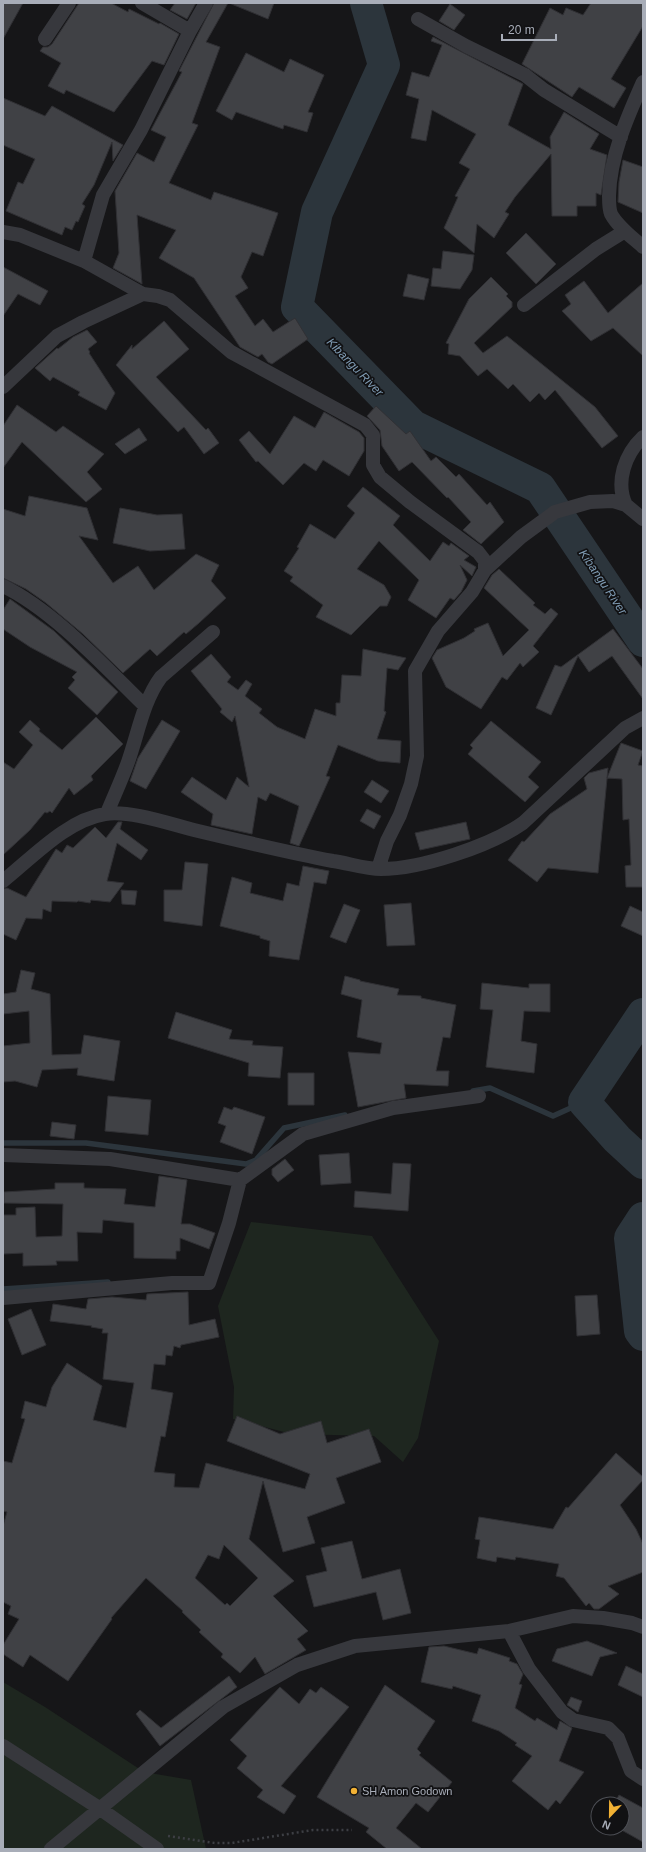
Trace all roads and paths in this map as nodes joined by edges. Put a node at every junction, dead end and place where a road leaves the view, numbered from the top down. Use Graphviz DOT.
graph roads {
  1 [pos="69,3"];
  2 [pos="142,3"];
  3 [pos="206,3"];
  4 [pos="418,19"];
  5 [pos="190,31"];
  6 [pos="45,39"];
  7 [pos="643,82"];
  8 [pos="621,137"];
  9 [pos="625,231"];
  10 [pos="3,232"];
  11 [pos="643,247"];
  12 [pos="84,261"];
  13 [pos="143,294"];
  14 [pos="524,305"];
  15 [pos="3,387"];
  16 [pos="643,437"];
  17 [pos="626,505"];
  18 [pos="643,519"];
  19 [pos="485,570"];
  20 [pos="3,586"];
  21 [pos="213,632"];
  22 [pos="145,706"];
  23 [pos="643,718"];
  24 [pos="107,813"];
  25 [pos="378,869"];
  26 [pos="3,881"];
  27 [pos="479,1096"];
  28 [pos="3,1155"];
  29 [pos="240,1180"];
  30 [pos="3,1298"];
  31 [pos="643,1627"];
  32 [pos="509,1631"];
  33 [pos="3,1746"];
  34 [pos="643,1779"];
  35 [pos="99,1808"];
  36 [pos="352,1830"];
  37 [pos="165,1836"];
  38 [pos="51,1849"];
  39 [pos="157,1849"];
  1 -- 6 [label="street"];
  2 -- 5 [label="street"];
  3 -- 5 [label="street"];
  4 -- 8 [label="street"];
  5 -- 12 [label="street"];
  7 -- 8 [label="street"];
  8 -- 9 [label="street"];
  9 -- 11 [label="street"];
  9 -- 14 [label="street"];
  10 -- 12 [label="street"];
  12 -- 13 [label="street"];
  13 -- 15 [label="street"];
  13 -- 19 [label="street"];
  16 -- 17 [label="street"];
  17 -- 18 [label="street"];
  17 -- 19 [label="street"];
  19 -- 25 [label="street"];
  20 -- 22 [label="street"];
  21 -- 22 [label="street"];
  22 -- 24 [label="street"];
  23 -- 25 [label="street"];
  24 -- 25 [label="street"];
  24 -- 26 [label="street"];
  27 -- 29 [label="street"];
  28 -- 29 [label="street"];
  29 -- 30 [label="street"];
  31 -- 32 [label="street"];
  32 -- 34 [label="street"];
  32 -- 35 [label="street"];
  33 -- 35 [label="street"];
  35 -- 38 [label="street"];
  35 -- 39 [label="street"];
  36 -- 37 [label="path"];
}
